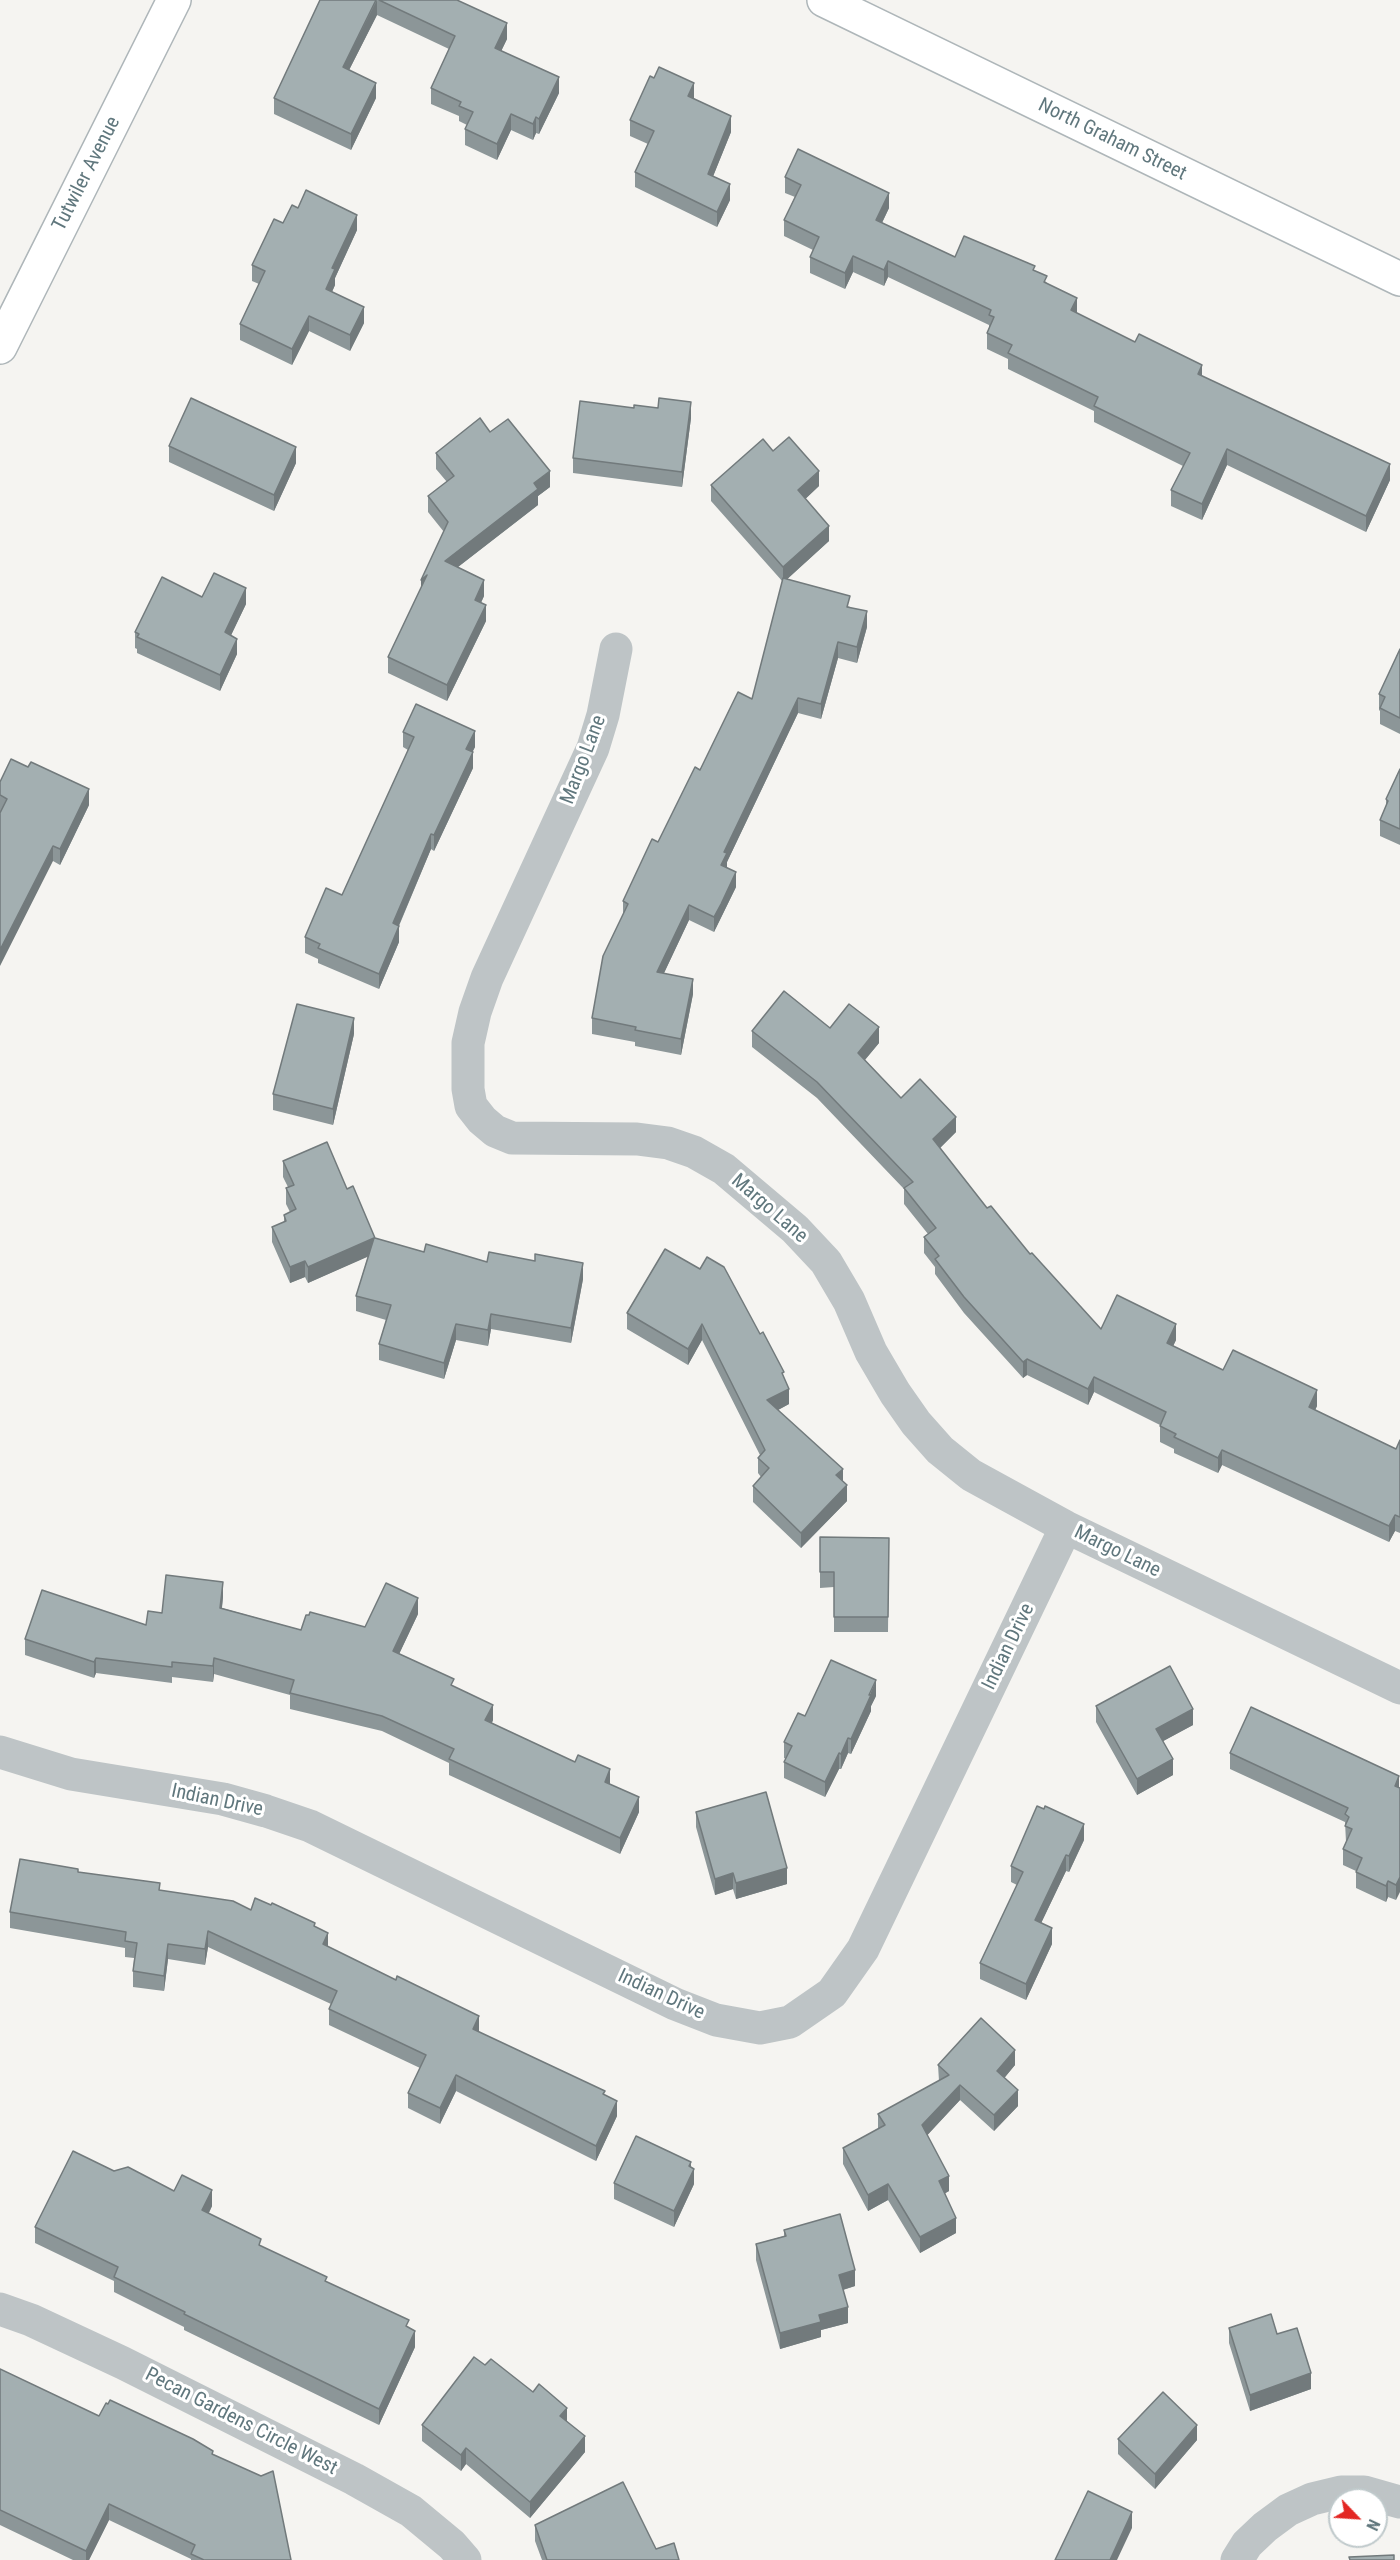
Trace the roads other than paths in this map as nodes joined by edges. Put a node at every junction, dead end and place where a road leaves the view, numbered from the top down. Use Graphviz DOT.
graph roads {
  1 [pos="174,0"];
  2 [pos="824,0"];
  3 [pos="1400,279"];
  4 [pos="0,347"];
  5 [pos="616,649"];
  6 [pos="1066,1527"];
  7 [pos="1400,1688"];
  8 [pos="0,1752"];
  9 [pos="0,2309"];
  10 [pos="1400,2502"];
  11 [pos="465,2560"];
  12 [pos="1237,2560"];
  1 -- 4 [label="main road, Tutwiler Avenue"];
  2 -- 3 [label="main road, North Graham Street"];
  5 -- 6 [label="street, Margo Lane"];
  6 -- 7 [label="street, Margo Lane"];
  6 -- 8 [label="street, Indian Drive"];
  9 -- 11 [label="street, Pecan Gardens Circle West"];
  10 -- 12 [label="street"];
}
